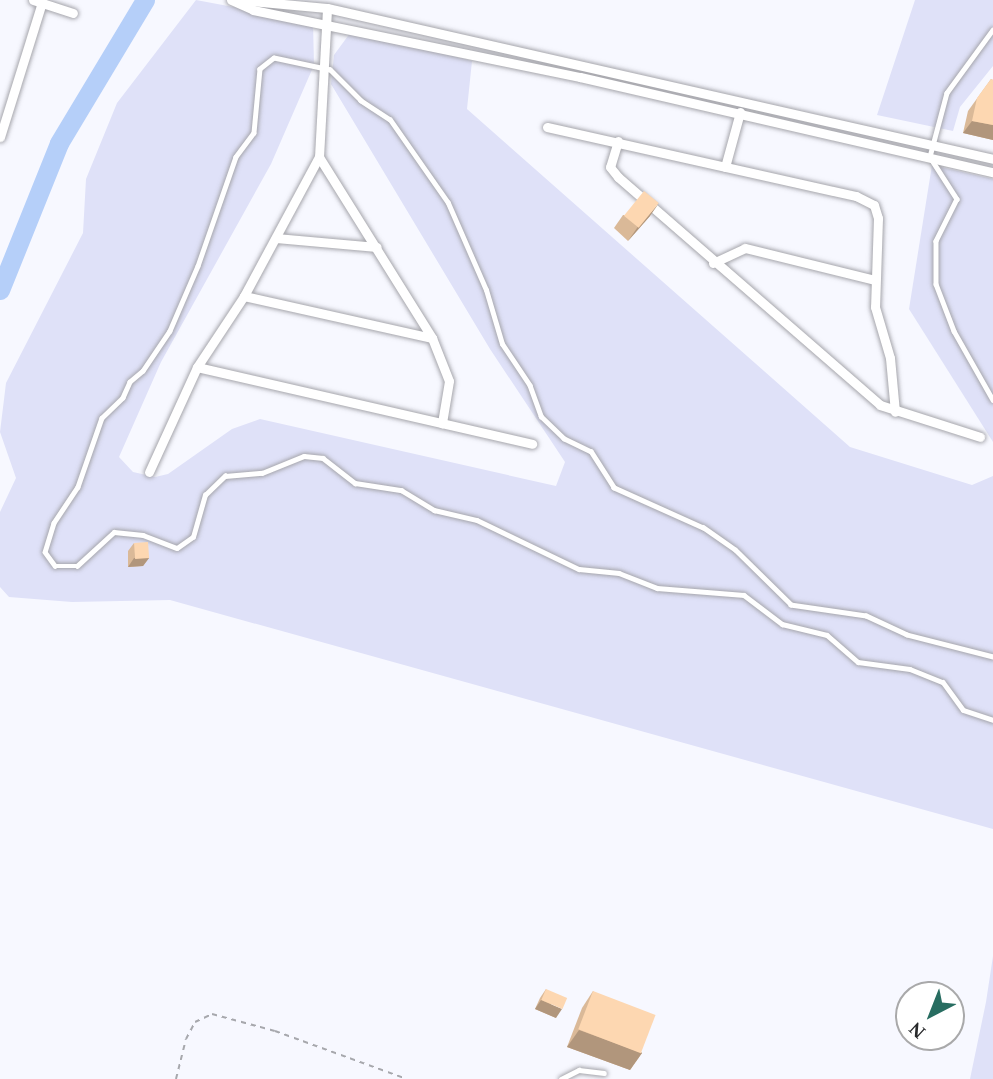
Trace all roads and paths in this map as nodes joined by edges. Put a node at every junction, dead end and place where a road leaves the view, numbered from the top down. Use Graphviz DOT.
graph roads {
  1 [pos="231,0"];
  2 [pos="240,0"];
  3 [pos="38,1"];
  4 [pos="327,8"];
  5 [pos="73,13"];
  6 [pos="327,23"];
  7 [pos="993,30"];
  8 [pos="325,67"];
  9 [pos="742,102"];
  10 [pos="739,115"];
  11 [pos="547,127"];
  12 [pos="0,137"];
  13 [pos="618,141"];
  14 [pos="932,145"];
  15 [pos="319,157"];
  16 [pos="930,157"];
  17 [pos="993,159"];
  18 [pos="724,167"];
  19 [pos="993,172"];
  20 [pos="276,238"];
  21 [pos="377,247"];
  22 [pos="713,263"];
  23 [pos="875,280"];
  24 [pos="244,296"];
  25 [pos="432,338"];
  26 [pos="197,367"];
  27 [pos="993,400"];
  28 [pos="895,412"];
  29 [pos="442,424"];
  30 [pos="980,437"];
  31 [pos="532,444"];
  32 [pos="149,472"];
  33 [pos="993,657"];
  34 [pos="993,720"];
  35 [pos="604,1073"];
  36 [pos="176,1079"];
  37 [pos="407,1079"];
  38 [pos="561,1079"];
  1 -- 6 [label="street"];
  2 -- 4 [label="street"];
  3 -- 5 [label="street"];
  3 -- 12 [label="street"];
  4 -- 6 [label="street"];
  4 -- 9 [label="street"];
  6 -- 8 [label="street"];
  6 -- 10 [label="street"];
  7 -- 14 [label="lane"];
  8 -- 15 [label="street"];
  8 -- 33 [label="lane"];
  8 -- 34 [label="lane"];
  9 -- 10 [label="street"];
  9 -- 14 [label="street"];
  10 -- 16 [label="street"];
  10 -- 18 [label="street"];
  11 -- 13 [label="street"];
  13 -- 18 [label="street"];
  13 -- 22 [label="street"];
  14 -- 16 [label="lane"];
  14 -- 17 [label="street"];
  15 -- 20 [label="street"];
  15 -- 21 [label="street"];
  16 -- 19 [label="street"];
  16 -- 27 [label="lane"];
  18 -- 23 [label="street"];
  20 -- 21 [label="street"];
  20 -- 24 [label="street"];
  21 -- 25 [label="street"];
  22 -- 23 [label="street"];
  22 -- 28 [label="street"];
  23 -- 28 [label="street"];
  24 -- 25 [label="street"];
  24 -- 26 [label="street"];
  25 -- 29 [label="street"];
  26 -- 29 [label="street"];
  26 -- 32 [label="street"];
  28 -- 30 [label="street"];
  29 -- 31 [label="street"];
  35 -- 38 [label="lane"];
  36 -- 37 [label="path"];
}
